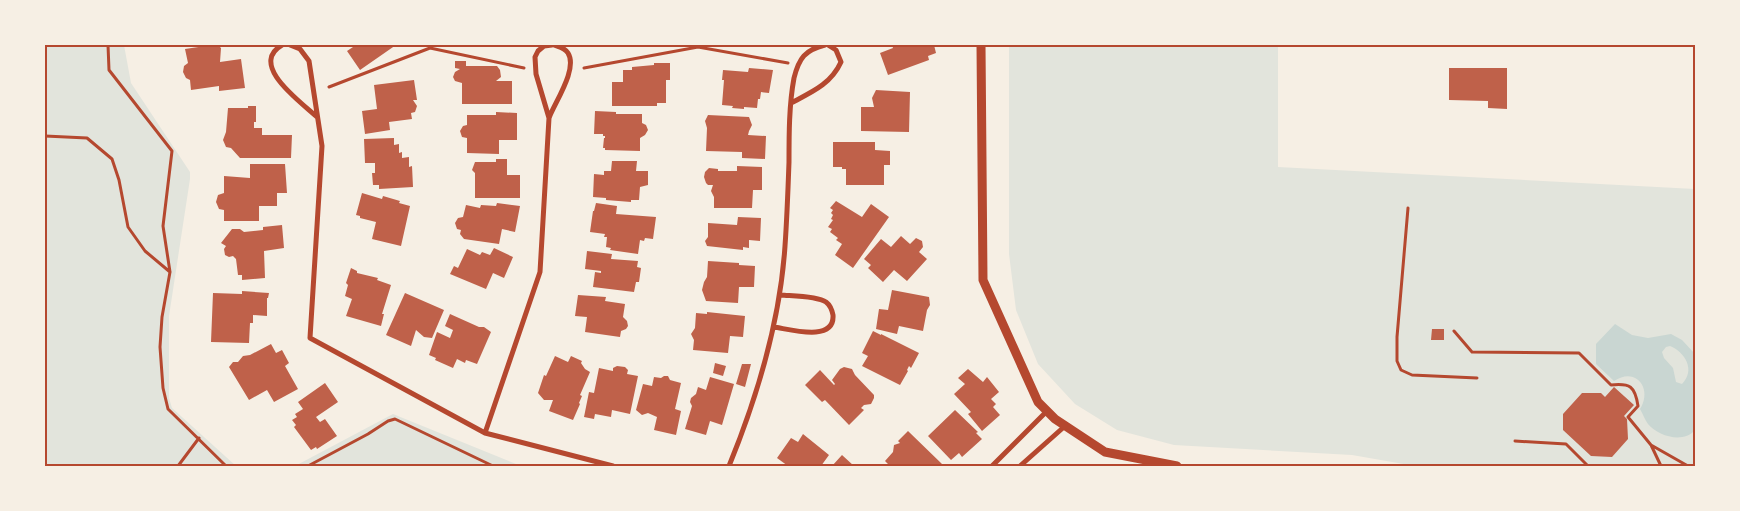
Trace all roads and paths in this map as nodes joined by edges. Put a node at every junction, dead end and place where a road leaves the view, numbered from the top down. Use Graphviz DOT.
graph roads {
  1 [pos="108,45"];
  2 [pos="282,45"];
  3 [pos="290,45"];
  4 [pos="553,45"];
  5 [pos="827,45"];
  6 [pos="981,45"];
  7 [pos="791,64"];
  8 [pos="524,68"];
  9 [pos="584,68"];
  10 [pos="328,87"];
  11 [pos="791,103"];
  12 [pos="317,117"];
  13 [pos="549,118"];
  14 [pos="45,136"];
  15 [pos="1408,208"];
  16 [pos="170,272"];
  17 [pos="780,295"];
  18 [pos="774,327"];
  19 [pos="1454,331"];
  20 [pos="1477,378"];
  21 [pos="1047,411"];
  22 [pos="1065,426"];
  23 [pos="485,433"];
  24 [pos="199,438"];
  25 [pos="1515,441"];
  26 [pos="1650,445"];
  27 [pos="178,466"];
  28 [pos="226,466"];
  29 [pos="308,466"];
  30 [pos="493,466"];
  31 [pos="613,466"];
  32 [pos="729,466"];
  33 [pos="992,466"];
  34 [pos="1020,466"];
  35 [pos="1177,466"];
  36 [pos="1588,466"];
  37 [pos="1660,466"];
  38 [pos="1688,466"];
  1 -- 16 [label="path"];
  2 -- 12 [label="street"];
  3 -- 12 [label="street"];
  4 -- 13 [label="street"];
  4 -- 13 [label="street"];
  5 -- 11 [label="street"];
  5 -- 11 [label="street"];
  6 -- 21 [label="street"];
  7 -- 9 [label="path"];
  8 -- 10 [label="path"];
  11 -- 17 [label="street"];
  12 -- 23 [label="street"];
  13 -- 23 [label="street"];
  14 -- 16 [label="path"];
  15 -- 20 [label="path"];
  16 -- 24 [label="path"];
  17 -- 18 [label="street"];
  17 -- 18 [label="street"];
  18 -- 32 [label="street"];
  19 -- 26 [label="path"];
  21 -- 22 [label="street"];
  21 -- 33 [label="street"];
  22 -- 34 [label="street"];
  22 -- 35 [label="street"];
  23 -- 31 [label="street"];
  24 -- 27 [label="path"];
  24 -- 28 [label="path"];
  25 -- 36 [label="path"];
  26 -- 37 [label="path"];
  26 -- 38 [label="path"];
  29 -- 30 [label="path"];
}
